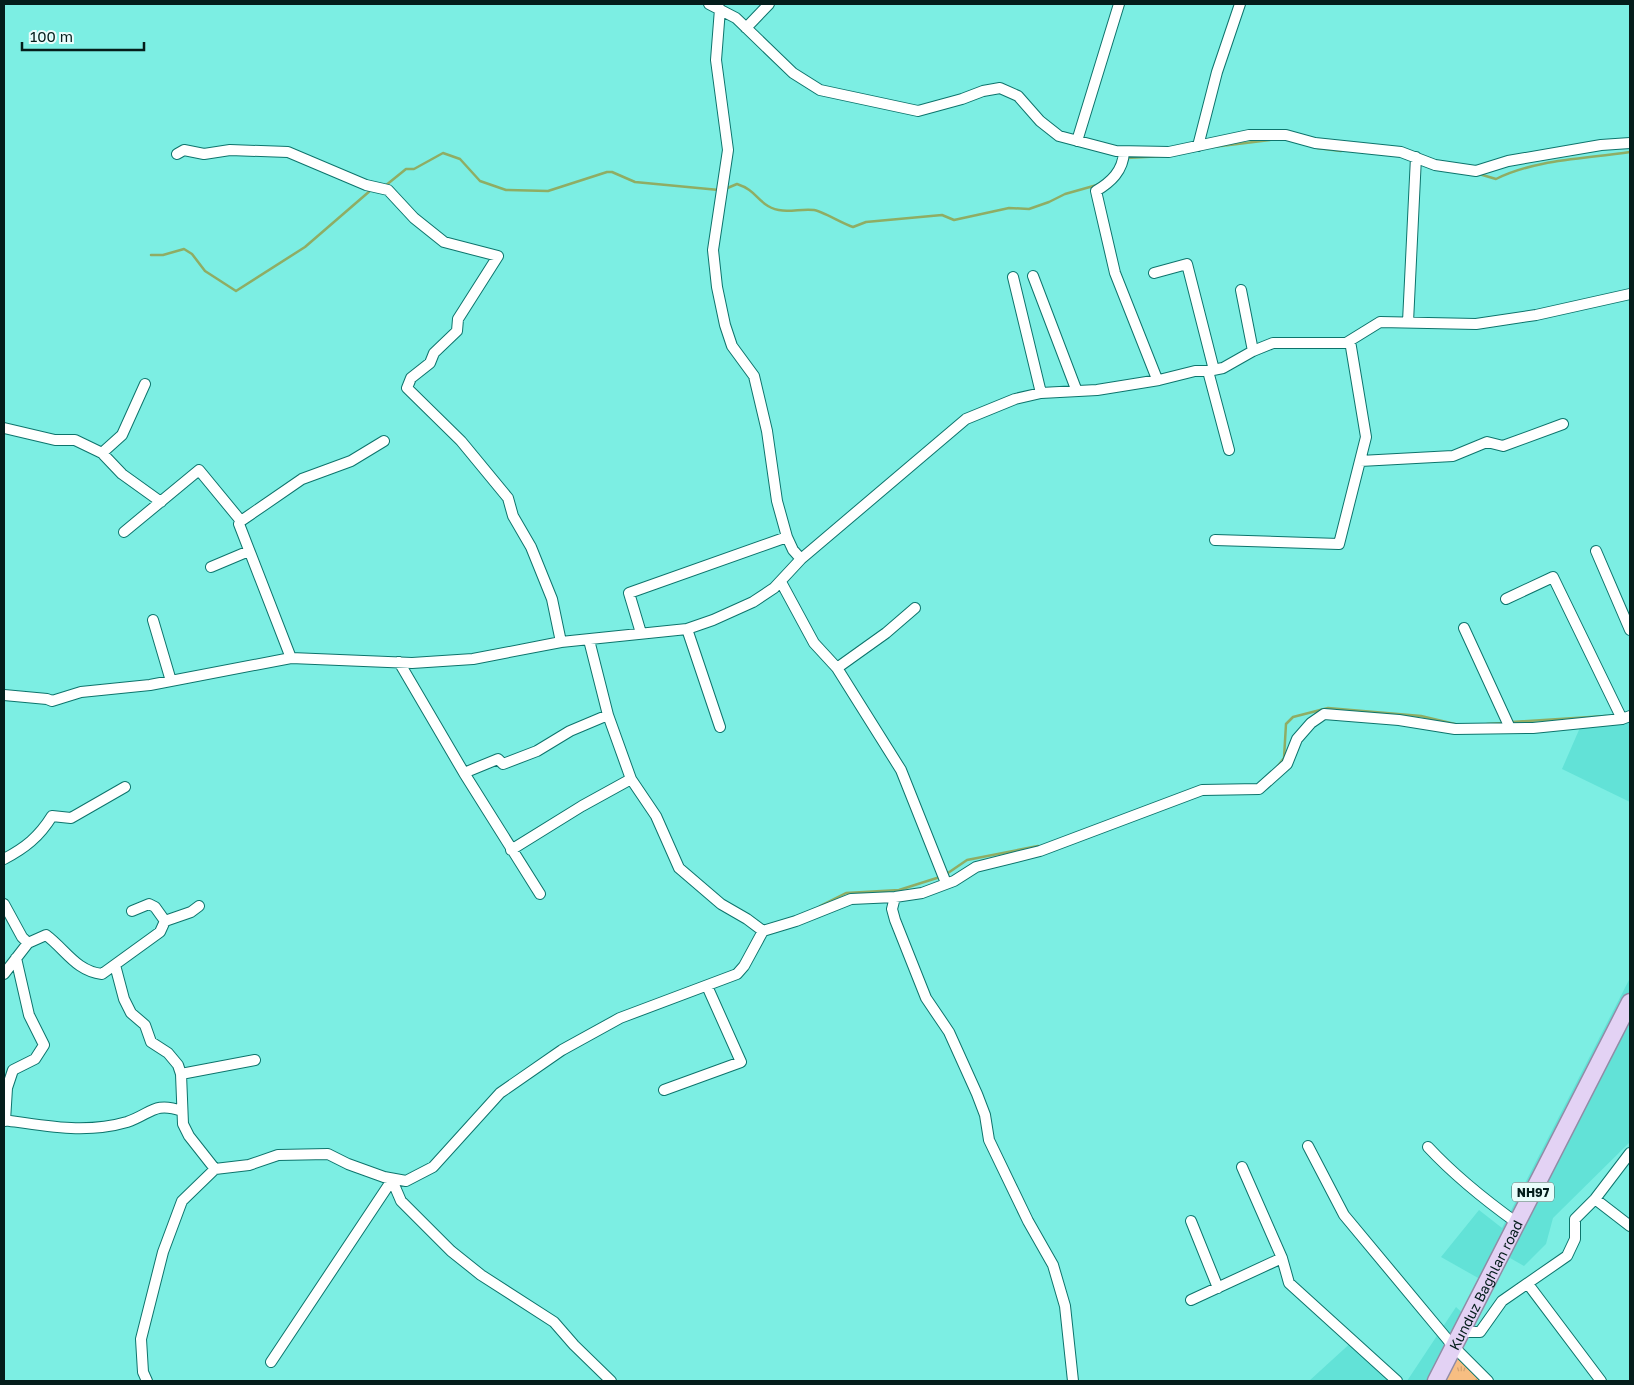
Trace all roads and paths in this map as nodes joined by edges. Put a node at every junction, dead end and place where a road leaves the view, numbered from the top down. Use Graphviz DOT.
graph roads {
  1 [pos="709,4"];
  2 [pos="769,4"];
  3 [pos="1119,4"];
  4 [pos="1240,4"];
  5 [pos="720,9"];
  6 [pos="746,28"];
  7 [pos="1077,141"];
  8 [pos="1630,143"];
  9 [pos="1198,146"];
  10 [pos="1124,152"];
  11 [pos="177,154"];
  12 [pos="1416,157"];
  13 [pos="1154,273"];
  14 [pos="1033,276"];
  15 [pos="1013,277"];
  16 [pos="1241,290"];
  17 [pos="1630,296"];
  18 [pos="1408,322"];
  19 [pos="1350,341"];
  20 [pos="1253,351"];
  21 [pos="1211,370"];
  22 [pos="1157,379"];
  23 [pos="145,384"];
  24 [pos="1076,390"];
  25 [pos="1041,392"];
  26 [pos="1563,424"];
  27 [pos="4,428"];
  28 [pos="384,441"];
  29 [pos="1229,450"];
  30 [pos="102,453"];
  31 [pos="1360,461"];
  32 [pos="161,502"];
  33 [pos="241,520"];
  34 [pos="124,532"];
  35 [pos="787,537"];
  36 [pos="1216,540"];
  37 [pos="249,551"];
  38 [pos="1596,551"];
  39 [pos="801,560"];
  40 [pos="211,567"];
  41 [pos="781,582"];
  42 [pos="1506,599"];
  43 [pos="915,608"];
  44 [pos="153,620"];
  45 [pos="687,628"];
  46 [pos="1464,628"];
  47 [pos="1630,630"];
  48 [pos="641,633"];
  49 [pos="588,640"];
  50 [pos="561,642"];
  51 [pos="291,658"];
  52 [pos="400,662"];
  53 [pos="838,668"];
  54 [pos="171,681"];
  55 [pos="4,695"];
  56 [pos="608,714"];
  57 [pos="1626,718"];
  58 [pos="720,727"];
  59 [pos="1510,728"];
  60 [pos="464,773"];
  61 [pos="631,779"];
  62 [pos="125,787"];
  63 [pos="511,850"];
  64 [pos="4,859"];
  65 [pos="946,883"];
  66 [pos="540,894"];
  67 [pos="895,897"];
  68 [pos="4,904"];
  69 [pos="199,906"];
  70 [pos="132,911"];
  71 [pos="165,921"];
  72 [pos="763,931"];
  73 [pos="28,943"];
  74 [pos="16,958"];
  75 [pos="115,965"];
  76 [pos="4,974"];
  77 [pos="707,986"];
  78 [pos="1630,1002"];
  79 [pos="254,1060"];
  80 [pos="181,1074"];
  81 [pos="664,1090"];
  82 [pos="182,1112"];
  83 [pos="4,1121"];
  84 [pos="1308,1146"];
  85 [pos="1428,1146"];
  86 [pos="1630,1153"];
  87 [pos="1242,1167"];
  88 [pos="215,1169"];
  89 [pos="392,1180"];
  90 [pos="1595,1199"];
  91 [pos="1191,1221"];
  92 [pos="1517,1223"];
  93 [pos="1630,1226"];
  94 [pos="1282,1258"];
  95 [pos="1528,1284"];
  96 [pos="1218,1288"];
  97 [pos="1191,1300"];
  98 [pos="1457,1339"];
  99 [pos="271,1362"];
  100 [pos="147,1381"];
  101 [pos="610,1381"];
  102 [pos="1073,1381"];
  103 [pos="1397,1381"];
  104 [pos="1436,1381"];
  105 [pos="1488,1381"];
  106 [pos="1600,1381"];
  1 -- 5 [label="street"];
  2 -- 6 [label="street"];
  3 -- 7 [label="street"];
  4 -- 9 [label="street"];
  5 -- 6 [label="street"];
  5 -- 35 [label="street"];
  6 -- 7 [label="street"];
  7 -- 10 [label="street"];
  8 -- 12 [label="street"];
  9 -- 10 [label="street"];
  9 -- 12 [label="street"];
  10 -- 22 [label="street"];
  11 -- 50 [label="street"];
  12 -- 18 [label="street"];
  13 -- 21 [label="street"];
  14 -- 24 [label="street"];
  15 -- 25 [label="street"];
  16 -- 20 [label="street"];
  17 -- 18 [label="street"];
  18 -- 19 [label="street"];
  19 -- 20 [label="street"];
  19 -- 31 [label="street"];
  20 -- 21 [label="street"];
  21 -- 22 [label="street"];
  21 -- 29 [label="street"];
  22 -- 24 [label="street"];
  23 -- 30 [label="street"];
  24 -- 25 [label="street"];
  25 -- 39 [label="street"];
  26 -- 31 [label="street"];
  27 -- 30 [label="street"];
  28 -- 33 [label="street"];
  30 -- 32 [label="street"];
  31 -- 36 [label="street"];
  32 -- 33 [label="street"];
  32 -- 34 [label="street"];
  33 -- 37 [label="street"];
  35 -- 39 [label="street"];
  35 -- 48 [label="street"];
  37 -- 40 [label="street"];
  37 -- 51 [label="street"];
  38 -- 47 [label="street"];
  39 -- 41 [label="street"];
  41 -- 45 [label="street"];
  41 -- 53 [label="street"];
  42 -- 57 [label="street"];
  43 -- 53 [label="street"];
  44 -- 54 [label="street"];
  45 -- 48 [label="street"];
  45 -- 58 [label="street"];
  46 -- 59 [label="street"];
  48 -- 49 [label="street"];
  49 -- 50 [label="street"];
  49 -- 56 [label="street"];
  50 -- 52 [label="street"];
  51 -- 52 [label="street"];
  51 -- 54 [label="street"];
  52 -- 60 [label="street"];
  53 -- 65 [label="street"];
  54 -- 55 [label="street"];
  56 -- 60 [label="street"];
  56 -- 61 [label="street"];
  57 -- 59 [label="street"];
  59 -- 65 [label="street"];
  60 -- 63 [label="street"];
  61 -- 63 [label="street"];
  61 -- 72 [label="street"];
  62 -- 64 [label="street"];
  63 -- 66 [label="street"];
  65 -- 67 [label="street"];
  67 -- 72 [label="street"];
  67 -- 102 [label="street"];
  68 -- 73 [label="street"];
  69 -- 71 [label="street"];
  70 -- 71 [label="street"];
  71 -- 75 [label="street"];
  72 -- 77 [label="street"];
  73 -- 74 [label="street"];
  73 -- 75 [label="street"];
  74 -- 76 [label="street"];
  74 -- 83 [label="street"];
  75 -- 80 [label="street"];
  77 -- 81 [label="street"];
  77 -- 89 [label="street"];
  78 -- 92 [label="highway, Kunduz Baghlan road / NH97"];
  79 -- 80 [label="street"];
  80 -- 82 [label="street"];
  82 -- 83 [label="street"];
  82 -- 88 [label="street"];
  84 -- 98 [label="street"];
  85 -- 92 [label="street"];
  86 -- 90 [label="street"];
  87 -- 94 [label="street"];
  88 -- 89 [label="street"];
  88 -- 100 [label="street"];
  89 -- 99 [label="street"];
  89 -- 101 [label="street"];
  90 -- 93 [label="street"];
  90 -- 95 [label="street"];
  91 -- 96 [label="street"];
  92 -- 98 [label="highway, Kunduz Baghlan road / NH97"];
  94 -- 96 [label="street"];
  94 -- 103 [label="street"];
  95 -- 98 [label="street"];
  95 -- 106 [label="street"];
  96 -- 97 [label="street"];
  98 -- 104 [label="highway, Kunduz Baghlan road / NH97"];
  98 -- 105 [label="street"];
}
